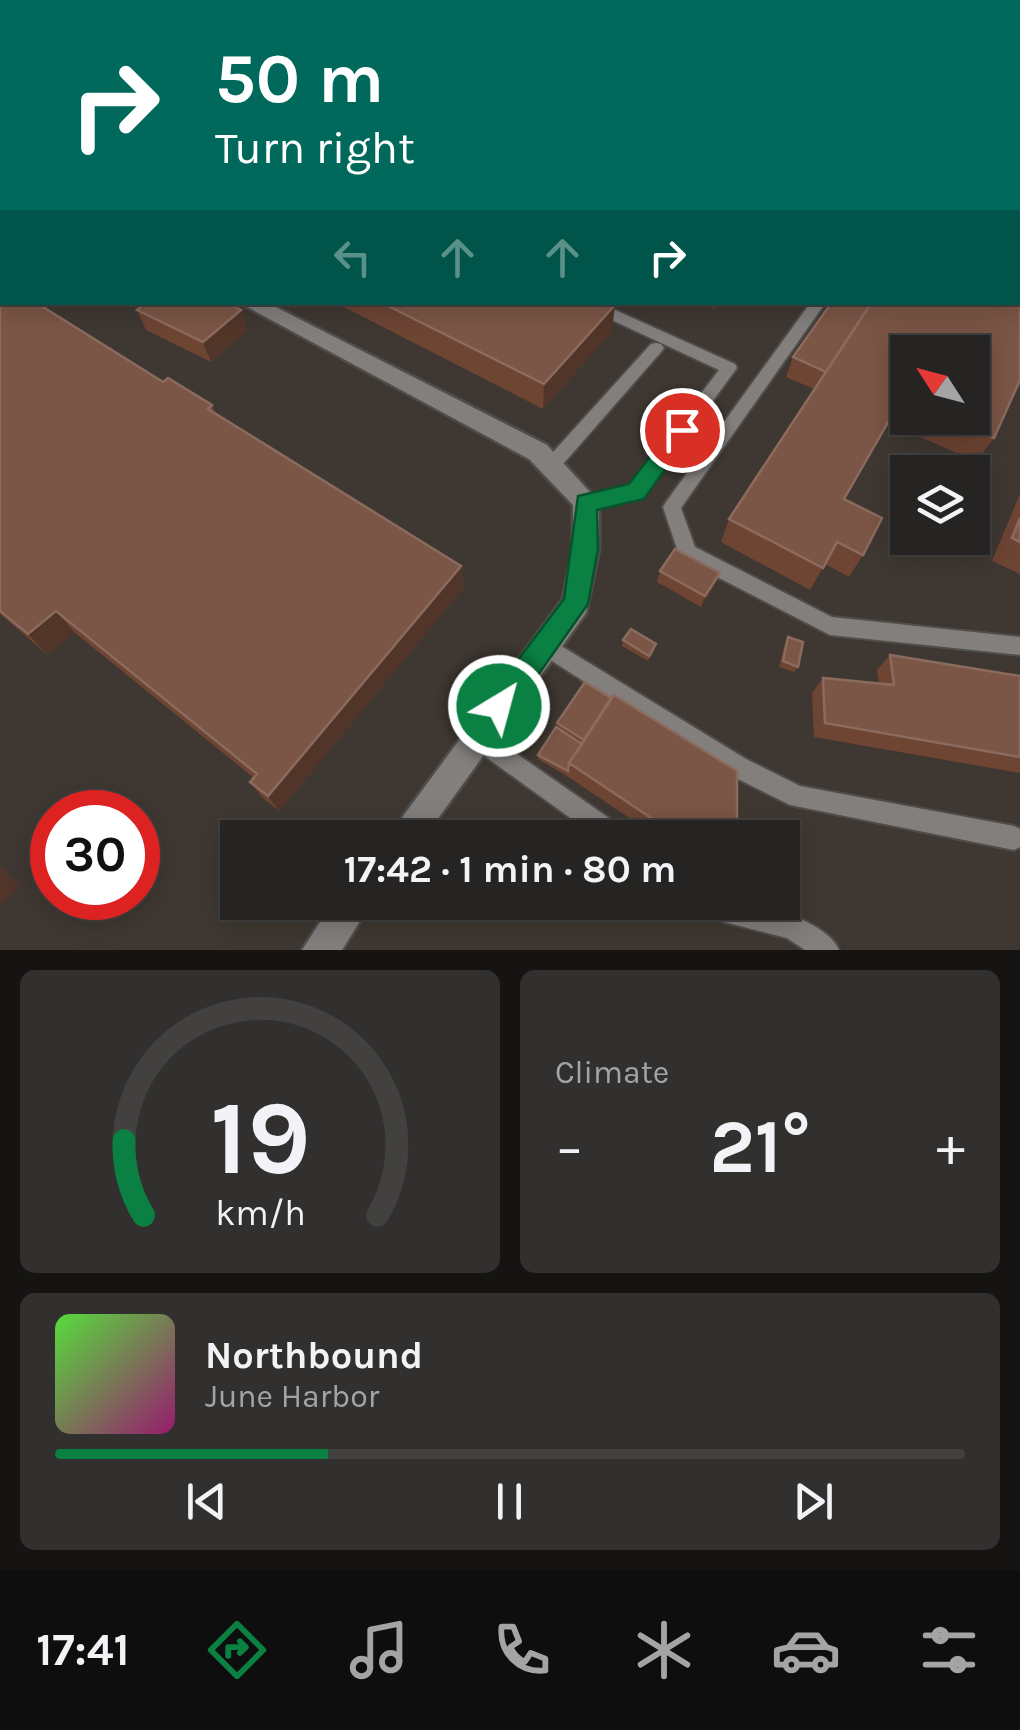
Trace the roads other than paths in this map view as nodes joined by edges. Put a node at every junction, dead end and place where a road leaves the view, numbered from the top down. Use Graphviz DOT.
graph roads {
  1 [pos="254,305"];
  2 [pos="817,305"];
  3 [pos="604,310"];
  4 [pos="656,348"];
  5 [pos="551,466"];
  6 [pos="586,502"];
  7 [pos="544,645"];
  8 [pos="1020,646"];
  9 [pos="477,737"];
  10 [pos="416,820"];
  11 [pos="593,820"];
  12 [pos="1014,838"];
  13 [pos="342,920"];
  14 [pos="764,920"];
  15 [pos="320,950"];
  16 [pos="827,950"];
  1 -- 5 [label="street"];
  2 -- 8 [label="lane"];
  3 -- 6 [label="lane"];
  4 -- 5 [label="lane"];
  5 -- 6 [label="street"];
  6 -- 7 [label="street"];
  7 -- 9 [label="street"];
  7 -- 12 [label="lane"];
  9 -- 10 [label="street"];
  9 -- 11 [label="lane"];
  13 -- 15 [label="street"];
  14 -- 16 [label="lane"];
}
